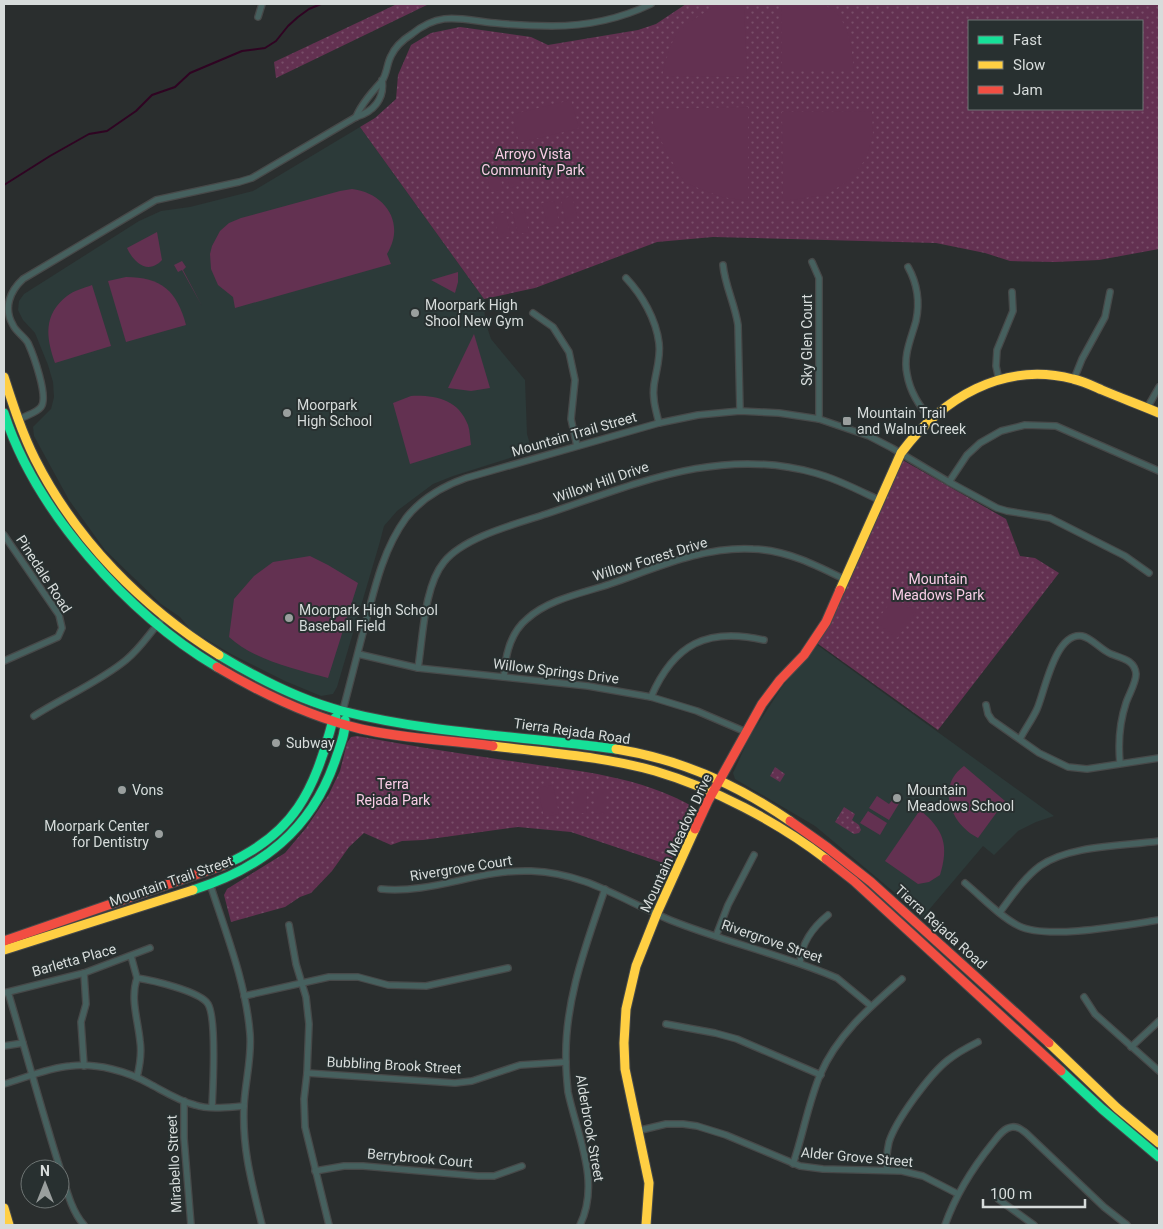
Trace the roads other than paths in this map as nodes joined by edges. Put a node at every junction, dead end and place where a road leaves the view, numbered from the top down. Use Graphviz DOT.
graph roads {
  1 [pos="262,4"];
  2 [pos="651,4"];
  3 [pos="258,17"];
  4 [pos="382,80"];
  5 [pos="356,117"];
  6 [pos="812,262"];
  7 [pos="722,265"];
  8 [pos="908,268"];
  9 [pos="626,278"];
  10 [pos="1012,292"];
  11 [pos="1110,292"];
  12 [pos="533,312"];
  13 [pos="4,377"];
  14 [pos="1074,379"];
  15 [pos="999,380"];
  16 [pos="1159,387"];
  17 [pos="1147,408"];
  18 [pos="740,411"];
  19 [pos="1159,413"];
  20 [pos="20,419"];
  21 [pos="819,419"];
  22 [pos="930,419"];
  23 [pos="5,421"];
  24 [pos="659,423"];
  25 [pos="577,446"];
  26 [pos="901,453"];
  27 [pos="1159,471"];
  28 [pos="949,482"];
  29 [pos="881,501"];
  30 [pos="4,535"];
  31 [pos="1149,573"];
  32 [pos="846,580"];
  33 [pos="164,616"];
  34 [pos="157,625"];
  35 [pos="764,640"];
  36 [pos="358,654"];
  37 [pos="4,661"];
  38 [pos="418,668"];
  39 [pos="504,677"];
  40 [pos="651,697"];
  41 [pos="986,705"];
  42 [pos="343,710"];
  43 [pos="34,716"];
  44 [pos="333,720"];
  45 [pos="346,724"];
  46 [pos="746,732"];
  47 [pos="1020,739"];
  48 [pos="1159,758"];
  49 [pos="1120,763"];
  50 [pos="720,780"];
  51 [pos="712,793"];
  52 [pos="1159,841"];
  53 [pos="754,855"];
  54 [pos="965,883"];
  55 [pos="210,884"];
  56 [pos="381,889"];
  57 [pos="605,889"];
  58 [pos="1000,912"];
  59 [pos="657,913"];
  60 [pos="828,915"];
  61 [pos="1159,920"];
  62 [pos="288,925"];
  63 [pos="716,936"];
  64 [pos="4,941"];
  65 [pos="150,948"];
  66 [pos="4,950"];
  67 [pos="131,956"];
  68 [pos="800,963"];
  69 [pos="508,968"];
  70 [pos="84,973"];
  71 [pos="137,978"];
  72 [pos="902,979"];
  73 [pos="302,983"];
  74 [pos="6,992"];
  75 [pos="244,996"];
  76 [pos="1084,997"];
  77 [pos="871,1006"];
  78 [pos="1159,1021"];
  79 [pos="666,1024"];
  80 [pos="978,1042"];
  81 [pos="23,1043"];
  82 [pos="4,1046"];
  83 [pos="1131,1047"];
  84 [pos="566,1062"];
  85 [pos="84,1066"];
  86 [pos="1159,1071"];
  87 [pos="307,1074"];
  88 [pos="821,1075"];
  89 [pos="32,1076"];
  90 [pos="137,1077"];
  91 [pos="4,1084"];
  92 [pos="184,1102"];
  93 [pos="244,1106"];
  94 [pos="212,1107"];
  95 [pos="637,1131"];
  96 [pos="1159,1143"];
  97 [pos="1159,1157"];
  98 [pos="793,1164"];
  99 [pos="522,1166"];
  100 [pos="887,1169"];
  101 [pos="315,1171"];
  102 [pos="958,1194"];
  103 [pos="998,1199"];
  104 [pos="4,1208"];
  105 [pos="9,1225"];
  106 [pos="84,1225"];
  107 [pos="191,1225"];
  108 [pos="262,1225"];
  109 [pos="329,1225"];
  110 [pos="580,1225"];
  111 [pos="646,1225"];
  112 [pos="945,1225"];
  113 [pos="1034,1225"];
  114 [pos="1127,1225"];
  1 -- 3 [label="street"];
  2 -- 4 [label="street"];
  4 -- 5 [label="street"];
  4 -- 5 [label="street"];
  5 -- 20 [label="street"];
  6 -- 21 [label="street, Sky Glen Court"];
  7 -- 18 [label="street"];
  8 -- 22 [label="street"];
  9 -- 24 [label="street"];
  10 -- 15 [label="street"];
  11 -- 14 [label="street"];
  12 -- 25 [label="street"];
  13 -- 20 [label="main road, Tierra Rejada Road"];
  14 -- 15 [label="main road, Mountain Meadow Drive"];
  14 -- 17 [label="main road, Mountain Meadow Drive"];
  15 -- 22 [label="main road, Mountain Meadow Drive"];
  16 -- 17 [label="street"];
  17 -- 19 [label="main road, Mountain Meadow Drive"];
  18 -- 21 [label="street, Mountain Trail Street"];
  18 -- 24 [label="street, Mountain Trail Street"];
  20 -- 23 [label="main road"];
  20 -- 33 [label="main road, Tierra Rejada Road"];
  21 -- 26 [label="street, Mountain Trail Street"];
  22 -- 26 [label="main road, Mountain Meadow Drive"];
  23 -- 34 [label="main road, Tierra Rejada Road"];
  24 -- 25 [label="street, Mountain Trail Street"];
  25 -- 36 [label="street, Mountain Trail Street"];
  26 -- 28 [label="street, Mountain Trail Street"];
  26 -- 29 [label="main road, Mountain Meadow Drive"];
  27 -- 28 [label="street"];
  28 -- 31 [label="street, Mountain Trail Street"];
  29 -- 32 [label="main road, Mountain Meadow Drive"];
  29 -- 38 [label="street, Willow Hill Drive"];
  30 -- 37 [label="street, Pinedale Road"];
  32 -- 39 [label="street, Willow Forest Drive"];
  32 -- 46 [label="main road, Mountain Meadow Drive"];
  33 -- 34 [label="street"];
  33 -- 42 [label="main road, Tierra Rejada Road"];
  34 -- 43 [label="street"];
  34 -- 44 [label="main road, Tierra Rejada Road"];
  35 -- 40 [label="street"];
  36 -- 38 [label="street, Willow Springs Drive"];
  36 -- 42 [label="street, Mountain Trail Street"];
  38 -- 39 [label="street, Willow Springs Drive"];
  39 -- 40 [label="street, Willow Springs Drive"];
  40 -- 46 [label="street, Willow Springs Drive"];
  41 -- 47 [label="street"];
  42 -- 44 [label="main road, Mountain Trail Street"];
  42 -- 45 [label="main road, Mountain Trail Street"];
  42 -- 50 [label="main road, Tierra Rejada Road"];
  44 -- 45 [label="main road, Tierra Rejada Road"];
  44 -- 64 [label="main road, Mountain Trail Street"];
  45 -- 51 [label="main road, Tierra Rejada Road"];
  45 -- 55 [label="main road, Mountain Trail Street"];
  46 -- 50 [label="main road, Mountain Meadow Drive"];
  47 -- 49 [label="street"];
  47 -- 49 [label="street"];
  48 -- 49 [label="street"];
  50 -- 51 [label="main road, Mountain Meadow Drive"];
  50 -- 96 [label="main road, Tierra Rejada Road"];
  51 -- 59 [label="main road, Mountain Meadow Drive"];
  51 -- 97 [label="main road, Tierra Rejada Road"];
  52 -- 58 [label="street"];
  53 -- 63 [label="street"];
  54 -- 58 [label="street"];
  55 -- 66 [label="main road, Mountain Trail Street"];
  55 -- 75 [label="street"];
  56 -- 57 [label="street, Rivergrove Court"];
  57 -- 59 [label="street, Rivergrove Court"];
  57 -- 84 [label="street, Alderbrook Street"];
  58 -- 61 [label="street"];
  59 -- 63 [label="street, Rivergrove Street"];
  59 -- 95 [label="main road, Mountain Meadow Drive"];
  60 -- 68 [label="street"];
  62 -- 73 [label="street"];
  63 -- 68 [label="street, Rivergrove Street"];
  65 -- 67 [label="street, Barletta Place"];
  67 -- 70 [label="street, Barletta Place"];
  67 -- 71 [label="street"];
  68 -- 77 [label="street, Rivergrove Street"];
  69 -- 73 [label="street"];
  70 -- 74 [label="street, Barletta Place"];
  70 -- 85 [label="street"];
  71 -- 90 [label="street"];
  71 -- 94 [label="street"];
  72 -- 77 [label="street"];
  73 -- 75 [label="street"];
  73 -- 87 [label="street"];
  74 -- 81 [label="street"];
  75 -- 93 [label="street"];
  76 -- 83 [label="street"];
  77 -- 88 [label="street"];
  78 -- 83 [label="street"];
  79 -- 88 [label="street"];
  80 -- 100 [label="street"];
  81 -- 82 [label="street"];
  81 -- 89 [label="street"];
  83 -- 86 [label="street"];
  84 -- 87 [label="street, Bubbling Brook Street"];
  84 -- 110 [label="street, Alderbrook Street"];
  85 -- 89 [label="street"];
  85 -- 90 [label="street"];
  87 -- 101 [label="street"];
  88 -- 98 [label="street"];
  89 -- 91 [label="street"];
  89 -- 106 [label="street"];
  90 -- 92 [label="street"];
  92 -- 94 [label="street"];
  92 -- 107 [label="street, Mirabello Street"];
  93 -- 94 [label="street"];
  93 -- 108 [label="street"];
  95 -- 98 [label="street, Alder Grove Street"];
  95 -- 111 [label="main road, Mountain Meadow Drive"];
  98 -- 100 [label="street, Alder Grove Street"];
  99 -- 101 [label="street, Berrybrook Court"];
  100 -- 102 [label="street, Alder Grove Street"];
  101 -- 109 [label="street"];
  102 -- 112 [label="street"];
  102 -- 114 [label="street"];
  103 -- 113 [label="street"];
  104 -- 105 [label="main road"];
}
